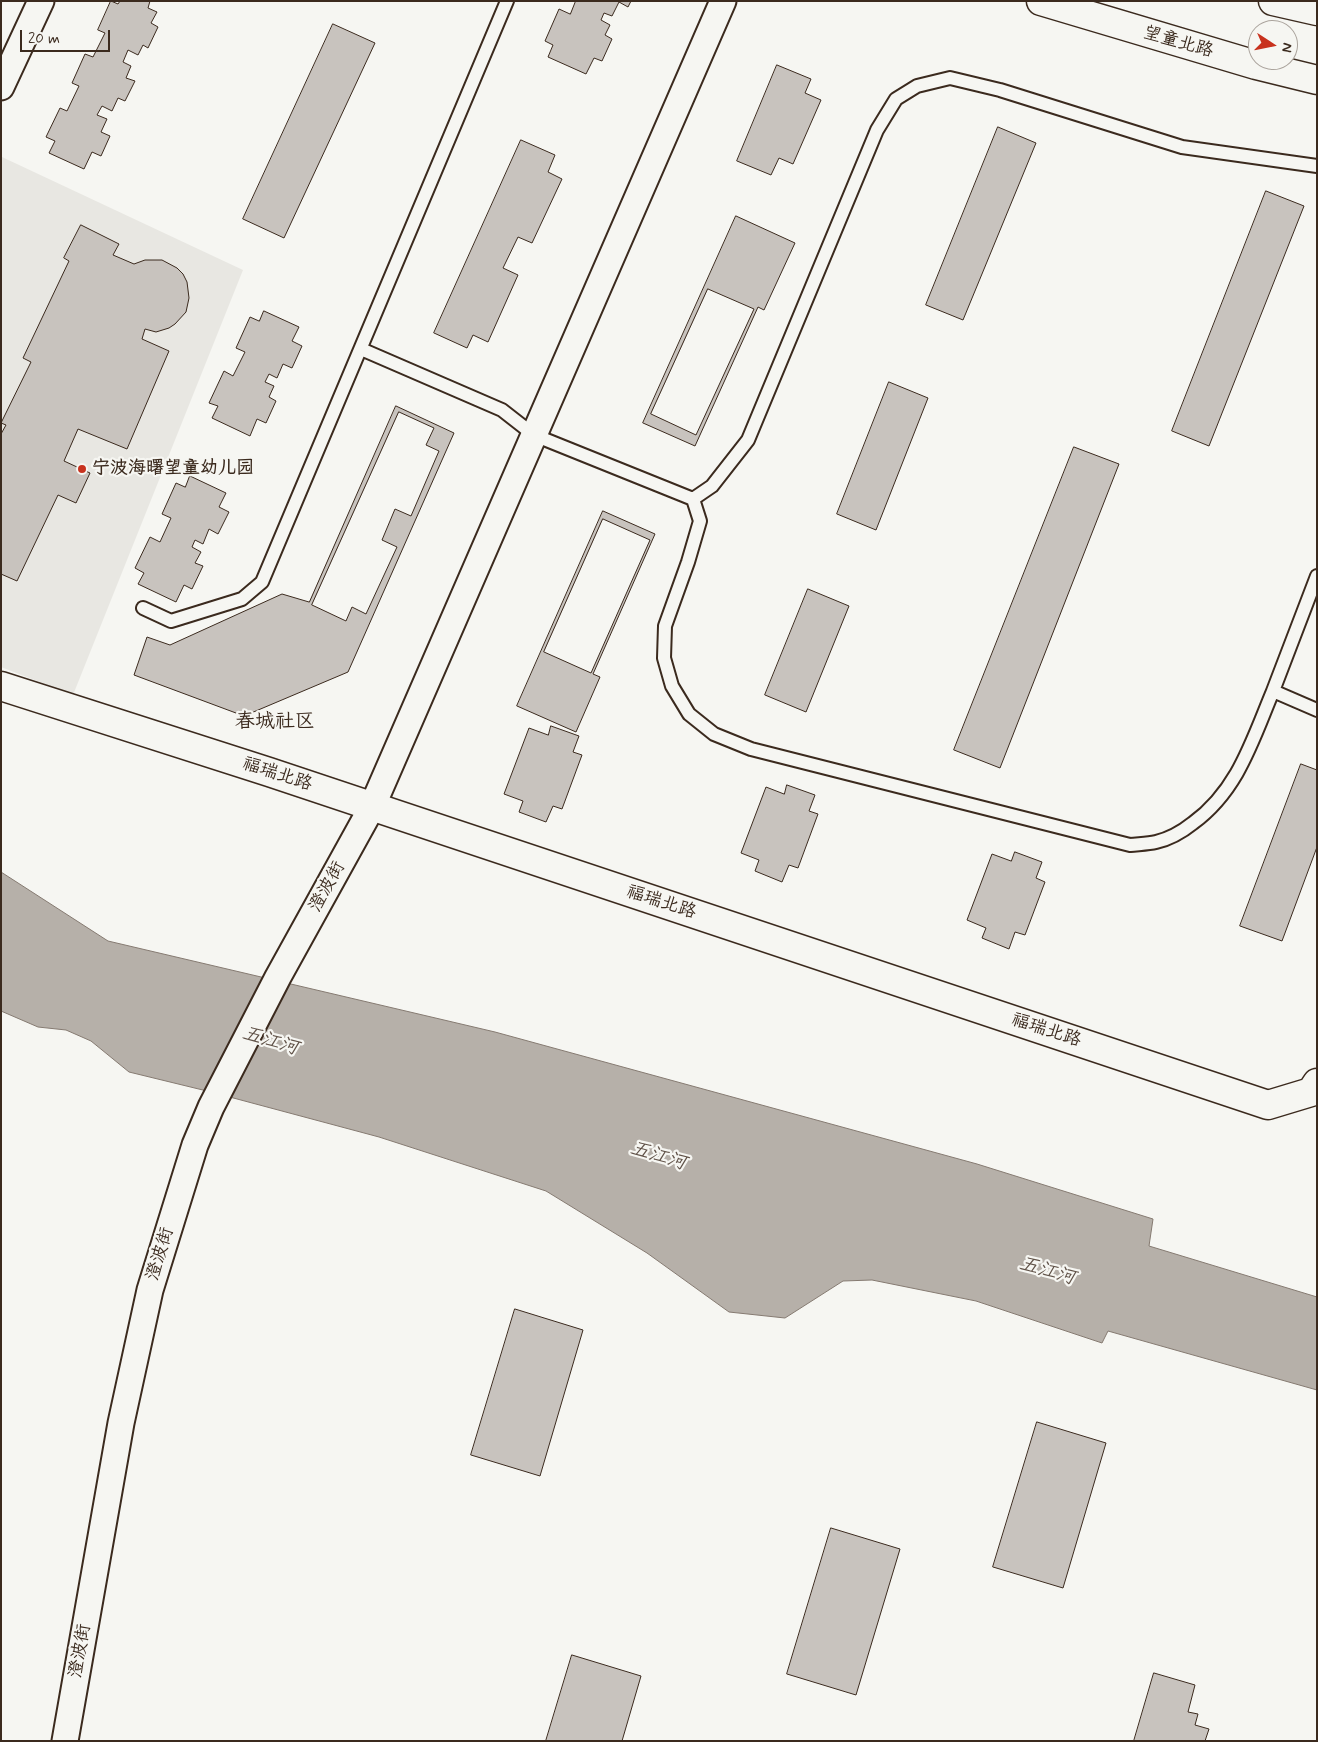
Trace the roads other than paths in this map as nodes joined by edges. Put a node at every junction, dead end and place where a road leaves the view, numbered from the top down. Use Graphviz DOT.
graph roads {
  1 [pos="41,1"];
  2 [pos="507,1"];
  3 [pos="723,1"];
  4 [pos="1041,1"];
  5 [pos="1273,1"];
  6 [pos="1317,11"];
  7 [pos="1317,80"];
  8 [pos="1,87"];
  9 [pos="1317,166"];
  10 [pos="361,349"];
  11 [pos="534,435"];
  12 [pos="693,499"];
  13 [pos="1317,576"];
  14 [pos="143,608"];
  15 [pos="1,686"];
  16 [pos="1273,692"];
  17 [pos="1317,710"];
  18 [pos="372,807"];
  19 [pos="1317,1084"];
  20 [pos="65,1741"];
  1 -- 8 [label="street"];
  2 -- 10 [label="lane"];
  3 -- 11 [label="street, 澄波街"];
  4 -- 7 [label="street, 望童北路"];
  5 -- 6 [label="street"];
  9 -- 12 [label="lane"];
  10 -- 11 [label="lane"];
  10 -- 14 [label="lane"];
  11 -- 12 [label="lane"];
  11 -- 18 [label="street, 澄波街"];
  12 -- 16 [label="lane"];
  13 -- 16 [label="lane"];
  15 -- 18 [label="street, 福瑞北路"];
  16 -- 17 [label="lane"];
  18 -- 19 [label="street, 福瑞北路"];
  18 -- 20 [label="street, 澄波街"];
}
